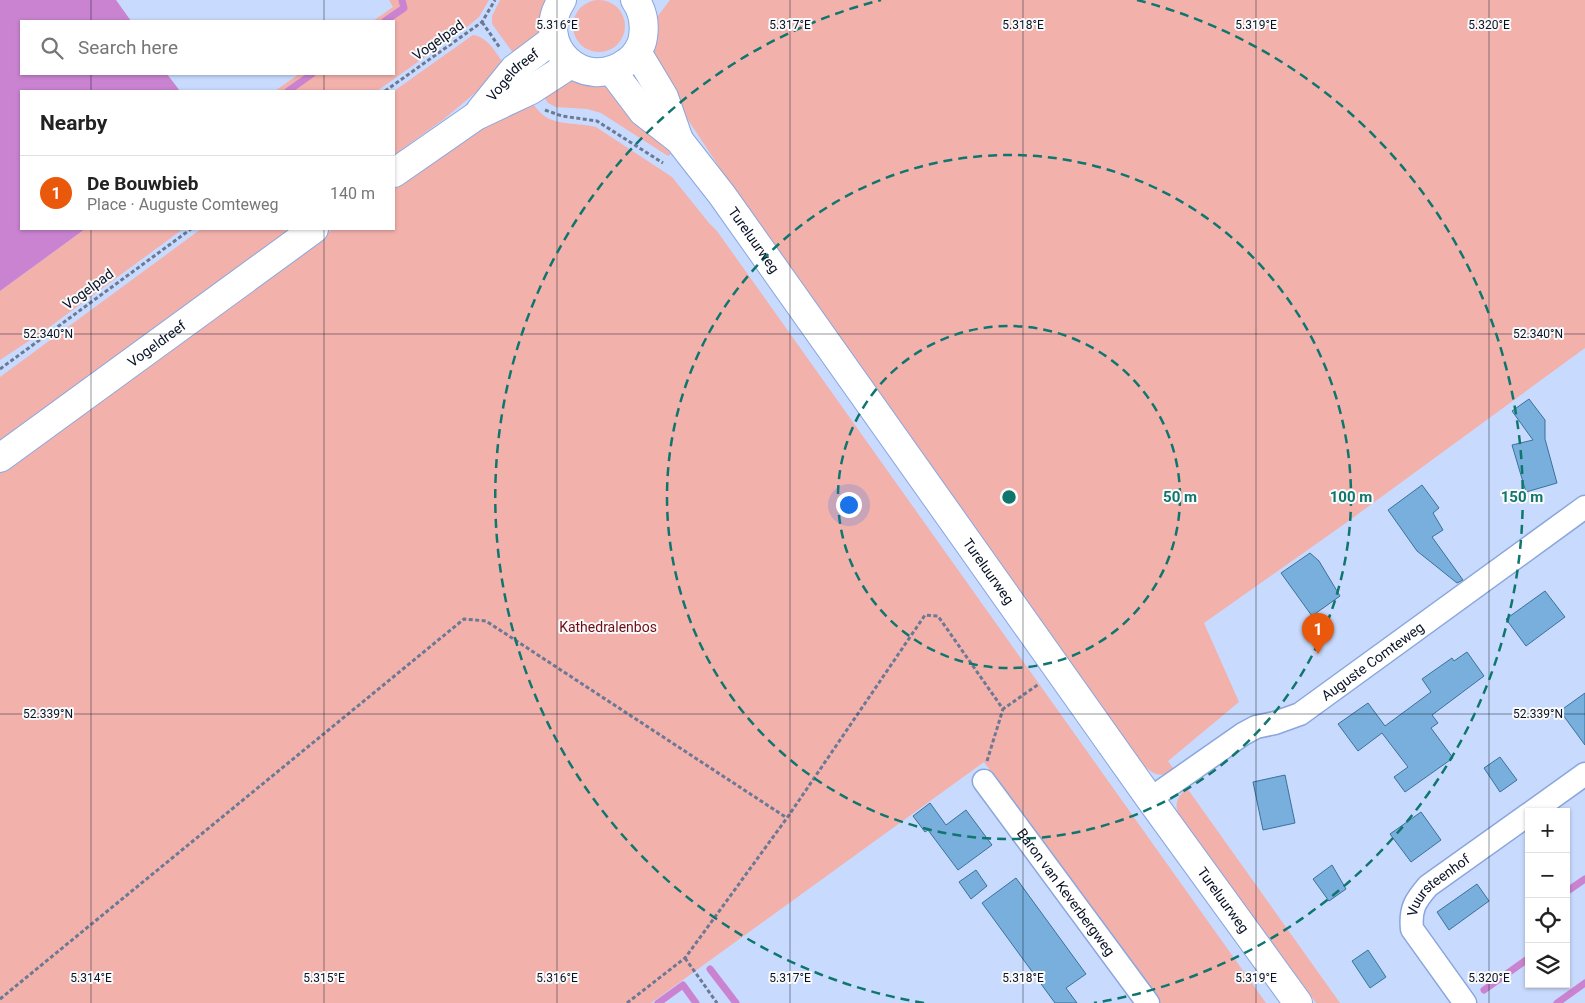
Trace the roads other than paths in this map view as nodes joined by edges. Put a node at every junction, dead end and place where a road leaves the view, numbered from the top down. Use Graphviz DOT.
graph roads {
  1 [pos="561,0"];
  2 [pos="645,4"];
  3 [pos="554,39"];
  4 [pos="637,52"];
  5 [pos="571,64"];
  6 [pos="612,71"];
  7 [pos="476,116"];
  8 [pos="679,140"];
  9 [pos="395,172"];
  10 [pos="313,230"];
  11 [pos="0,458"];
  12 [pos="1585,507"];
  13 [pos="1585,774"];
  14 [pos="984,781"];
  15 [pos="1150,799"];
  16 [pos="1538,808"];
  17 [pos="1525,817"];
  18 [pos="1148,1003"];
  19 [pos="1298,1003"];
  20 [pos="1465,1003"];
  1 -- 3 [label="street"];
  2 -- 4 [label="street"];
  3 -- 5 [label="street"];
  3 -- 7 [label="street, Vogeldreef"];
  4 -- 6 [label="street"];
  4 -- 8 [label="street, Tureluurweg"];
  5 -- 6 [label="street"];
  5 -- 7 [label="street, Vogeldreef"];
  6 -- 8 [label="street, Tureluurweg"];
  7 -- 9 [label="street, Vogeldreef"];
  8 -- 15 [label="street, Tureluurweg"];
  10 -- 11 [label="street, Vogeldreef"];
  12 -- 15 [label="street, Auguste Comteweg"];
  13 -- 16 [label="street"];
  14 -- 18 [label="street, Baron van Keverbergweg"];
  15 -- 19 [label="street, Tureluurweg"];
  17 -- 20 [label="street, Vuursteenhof"];
}
